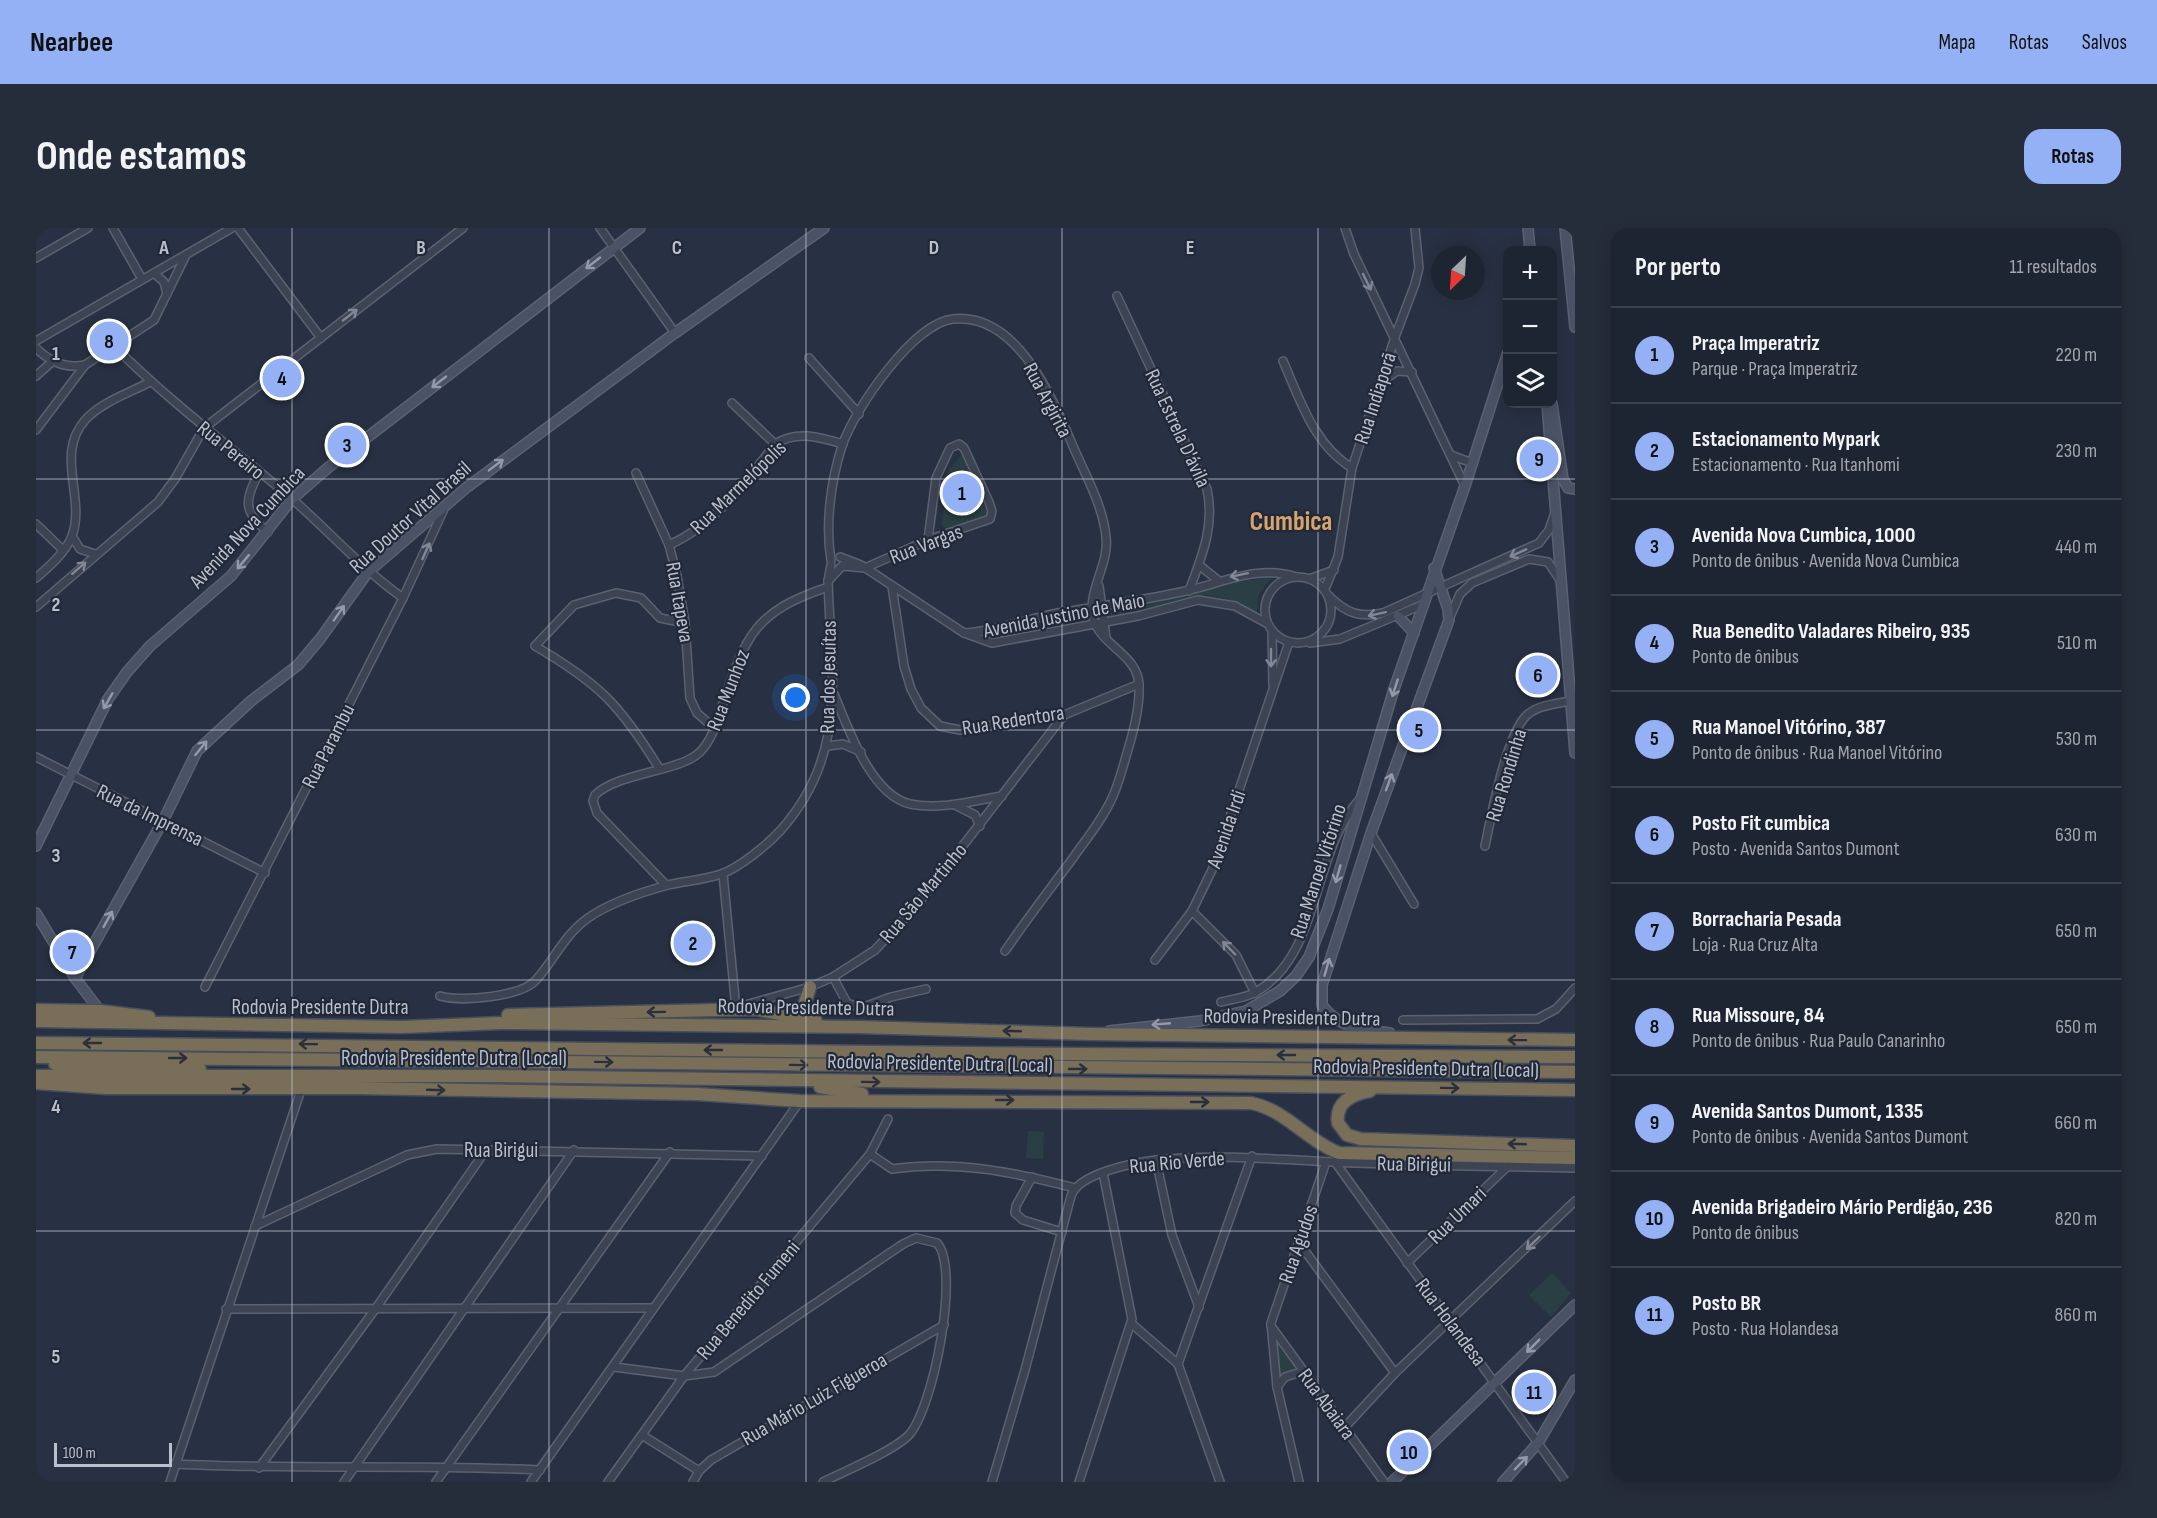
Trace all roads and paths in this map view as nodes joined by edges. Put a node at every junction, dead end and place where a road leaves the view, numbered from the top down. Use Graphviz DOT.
graph roads {
  1 [pos="88,228"];
  2 [pos="113,228"];
  3 [pos="232,228"];
  4 [pos="238,228"];
  5 [pos="463,228"];
  6 [pos="600,228"];
  7 [pos="640,228"];
  8 [pos="824,228"];
  9 [pos="1345,228"];
  10 [pos="1415,228"];
  11 [pos="1528,228"];
  12 [pos="1565,228"];
  13 [pos="1530,246"];
  14 [pos="614,247"];
  15 [pos="186,255"];
  16 [pos="36,258"];
  17 [pos="154,273"];
  18 [pos="142,279"];
  19 [pos="1573,289"];
  20 [pos="167,294"];
  21 [pos="1117,296"];
  22 [pos="1575,327"];
  23 [pos="675,333"];
  24 [pos="1395,337"];
  25 [pos="321,338"];
  26 [pos="36,341"];
  27 [pos="115,347"];
  28 [pos="36,348"];
  29 [pos="809,358"];
  30 [pos="53,361"];
  31 [pos="1283,361"];
  32 [pos="85,365"];
  33 [pos="1503,367"];
  34 [pos="1412,372"];
  35 [pos="36,376"];
  36 [pos="1382,381"];
  37 [pos="150,382"];
  38 [pos="732,403"];
  39 [pos="1547,408"];
  40 [pos="1553,408"];
  41 [pos="859,414"];
  42 [pos="204,428"];
  43 [pos="36,430"];
  44 [pos="775,444"];
  45 [pos="843,444"];
  46 [pos="1451,455"];
  47 [pos="1472,463"];
  48 [pos="1352,468"];
  49 [pos="259,472"];
  50 [pos="636,473"];
  51 [pos="1465,486"];
  52 [pos="1575,489"];
  53 [pos="292,499"];
  54 [pos="446,503"];
  55 [pos="1555,513"];
  56 [pos="36,524"];
  57 [pos="268,532"];
  58 [pos="72,536"];
  59 [pos="928,540"];
  60 [pos="669,545"];
  61 [pos="63,550"];
  62 [pos="95,554"];
  63 [pos="834,560"];
  64 [pos="1199,565"];
  65 [pos="841,568"];
  66 [pos="865,568"];
  67 [pos="1434,568"];
  68 [pos="1334,570"];
  69 [pos="368,572"];
  70 [pos="1297,577"];
  71 [pos="36,578"];
  72 [pos="1310,579"];
  73 [pos="1560,580"];
  74 [pos="1219,581"];
  75 [pos="1098,583"];
  76 [pos="828,584"];
  77 [pos="892,586"];
  78 [pos="1441,587"];
  79 [pos="1189,591"];
  80 [pos="1427,592"];
  81 [pos="1327,593"];
  82 [pos="907,596"];
  83 [pos="403,598"];
  84 [pos="37,604"];
  85 [pos="1422,605"];
  86 [pos="1100,608"];
  87 [pos="895,609"];
  88 [pos="1092,609"];
  89 [pos="1398,616"];
  90 [pos="1449,620"];
  91 [pos="1103,622"];
  92 [pos="685,623"];
  93 [pos="1094,623"];
  94 [pos="1270,627"];
  95 [pos="964,633"];
  96 [pos="1414,633"];
  97 [pos="1106,638"];
  98 [pos="1289,642"];
  99 [pos="1305,643"];
  100 [pos="1139,684"];
  101 [pos="1273,686"];
  102 [pos="832,691"];
  103 [pos="1570,701"];
  104 [pos="1064,715"];
  105 [pos="831,722"];
  106 [pos="847,725"];
  107 [pos="714,728"];
  108 [pos="827,746"];
  109 [pos="861,752"];
  110 [pos="1575,753"];
  111 [pos="36,757"];
  112 [pos="659,768"];
  113 [pos="69,776"];
  114 [pos="1002,795"];
  115 [pos="1360,799"];
  116 [pos="952,804"];
  117 [pos="163,821"];
  118 [pos="980,826"];
  119 [pos="1371,833"];
  120 [pos="36,846"];
  121 [pos="1485,846"];
  122 [pos="265,873"];
  123 [pos="723,874"];
  124 [pos="666,885"];
  125 [pos="1414,904"];
  126 [pos="1192,911"];
  127 [pos="36,913"];
  128 [pos="1005,951"];
  129 [pos="1155,960"];
  130 [pos="833,977"];
  131 [pos="75,978"];
  132 [pos="205,987"];
  133 [pos="810,987"];
  134 [pos="926,989"];
  135 [pos="1574,990"];
  136 [pos="1255,993"];
  137 [pos="86,994"];
  138 [pos="440,996"];
  139 [pos="1221,1002"];
  140 [pos="735,1008"];
  141 [pos="36,1010"];
  142 [pos="81,1011"];
  143 [pos="100,1011"];
  144 [pos="809,1020"];
  145 [pos="1403,1020"];
  146 [pos="36,1021"];
  147 [pos="200,1025"];
  148 [pos="402,1027"];
  149 [pos="859,1027"];
  150 [pos="1092,1034"];
  151 [pos="1433,1039"];
  152 [pos="1575,1040"];
  153 [pos="36,1043"];
  154 [pos="36,1057"];
  155 [pos="1575,1057"];
  156 [pos="36,1063"];
  157 [pos="1575,1072"];
  158 [pos="36,1076"];
  159 [pos="304,1078"];
  160 [pos="792,1081"];
  161 [pos="36,1083"];
  162 [pos="1392,1087"];
  163 [pos="1575,1090"];
  164 [pos="300,1093"];
  165 [pos="800,1101"];
  166 [pos="946,1101"];
  167 [pos="888,1119"];
  168 [pos="1575,1146"];
  169 [pos="486,1150"];
  170 [pos="574,1150"];
  171 [pos="670,1152"];
  172 [pos="870,1154"];
  173 [pos="762,1156"];
  174 [pos="1252,1156"];
  175 [pos="1575,1158"];
  176 [pos="1156,1160"];
  177 [pos="1330,1162"];
  178 [pos="1508,1166"];
  179 [pos="1575,1168"];
  180 [pos="1103,1173"];
  181 [pos="1032,1177"];
  182 [pos="1075,1188"];
  183 [pos="1575,1202"];
  184 [pos="255,1226"];
  185 [pos="1062,1232"];
  186 [pos="1299,1242"];
  187 [pos="1407,1263"];
  188 [pos="1575,1305"];
  189 [pos="1199,1307"];
  190 [pos="376,1308"];
  191 [pos="465,1308"];
  192 [pos="653,1308"];
  193 [pos="226,1309"];
  194 [pos="556,1310"];
  195 [pos="1450,1322"];
  196 [pos="1132,1324"];
  197 [pos="944,1325"];
  198 [pos="1271,1326"];
  199 [pos="1178,1364"];
  200 [pos="614,1367"];
  201 [pos="1304,1371"];
  202 [pos="1395,1373"];
  203 [pos="684,1376"];
  204 [pos="1575,1380"];
  205 [pos="1496,1383"];
  206 [pos="1277,1387"];
  207 [pos="1344,1428"];
  208 [pos="642,1435"];
  209 [pos="1538,1443"];
  210 [pos="175,1464"];
  211 [pos="447,1466"];
  212 [pos="259,1468"];
  213 [pos="353,1469"];
  214 [pos="540,1470"];
  215 [pos="699,1471"];
  216 [pos="170,1482"];
  217 [pos="344,1482"];
  218 [pos="436,1482"];
  219 [pos="531,1482"];
  220 [pos="608,1482"];
  221 [pos="693,1482"];
  222 [pos="823,1482"];
  223 [pos="992,1482"];
  224 [pos="1079,1482"];
  225 [pos="1220,1482"];
  226 [pos="1299,1482"];
  227 [pos="1384,1482"];
  228 [pos="1392,1482"];
  229 [pos="1503,1482"];
  230 [pos="1566,1482"];
  1 -- 16 [label="street"];
  2 -- 18 [label="street"];
  3 -- 15 [label="street"];
  4 -- 25 [label="street"];
  25 -- 5 [label="street, one-way"];
  6 -- 14 [label="street"];
  7 -- 14 [label="main road, Avenida Nova Cumbica"];
  8 -- 23 [label="main road, Rua Doutor Vital Brasil"];
  9 -- 24 [label="street, one-way"];
  10 -- 24 [label="street, Rua Indiaporã"];
  11 -- 13 [label="main road"];
  12 -- 19 [label="main road"];
  14 -- 23 [label="street"];
  14 -- 53 [label="main road, Avenida Nova Cumbica, one-way"];
  15 -- 17 [label="street"];
  15 -- 20 [label="street"];
  17 -- 18 [label="street"];
  17 -- 20 [label="street"];
  18 -- 26 [label="street"];
  19 -- 22 [label="main road"];
  20 -- 27 [label="street"];
  21 -- 64 [label="street, Rua Estrela D'ávila"];
  54 -- 23 [label="main road, Rua Doutor Vital Brasil, one-way"];
  24 -- 34 [label="street"];
  24 -- 36 [label="street, Rua Indiaporã"];
  25 -- 42 [label="street"];
  27 -- 32 [label="street"];
  27 -- 37 [label="street, Rua Pereiro"];
  28 -- 30 [label="street"];
  29 -- 41 [label="street"];
  30 -- 32 [label="street"];
  30 -- 35 [label="street"];
  31 -- 48 [label="street"];
  32 -- 43 [label="street"];
  33 -- 47 [label="main road, Rua Manoel Vitórino"];
  34 -- 36 [label="street"];
  34 -- 46 [label="street"];
  36 -- 48 [label="street, Rua Indiaporã"];
  37 -- 42 [label="street, Rua Pereiro"];
  37 -- 58 [label="street"];
  38 -- 44 [label="street"];
  39 -- 55 [label="main road"];
  40 -- 52 [label="main road"];
  41 -- 45 [label="street, Rua Argirita"];
  41 -- 75 [label="street, Rua Argirita"];
  42 -- 49 [label="street, Rua Pereiro"];
  42 -- 62 [label="street"];
  44 -- 45 [label="street, Rua Marmelópolis"];
  44 -- 60 [label="street, Rua Marmelópolis"];
  45 -- 63 [label="street, Rua dos Jesuítas"];
  46 -- 47 [label="street"];
  46 -- 51 [label="street"];
  47 -- 51 [label="main road, Rua Manoel Vitórino"];
  48 -- 68 [label="street, Rua Indiaporã"];
  49 -- 53 [label="street, Rua Pereiro"];
  49 -- 57 [label="street"];
  50 -- 60 [label="street, Rua Itapeva"];
  51 -- 67 [label="main road, Rua Manoel Vitórino"];
  53 -- 57 [label="main road, Avenida Nova Cumbica"];
  53 -- 69 [label="street, Rua Pereiro"];
  54 -- 69 [label="main road, Rua Doutor Vital Brasil"];
  83 -- 54 [label="street, Rua Parambu, one-way"];
  55 -- 73 [label="main road"];
  55 -- 78 [label="street, one-way"];
  56 -- 61 [label="street"];
  57 -- 113 [label="main road, Avenida Nova Cumbica, one-way"];
  58 -- 61 [label="street"];
  58 -- 62 [label="street"];
  59 -- 59 [label="street, Rua Vargas"];
  59 -- 66 [label="street, Rua Vargas"];
  60 -- 92 [label="street, Rua Itapeva"];
  61 -- 71 [label="street"];
  84 -- 62 [label="street, one-way"];
  63 -- 65 [label="street"];
  63 -- 65 [label="street"];
  63 -- 66 [label="street"];
  63 -- 76 [label="street, Rua dos Jesuítas"];
  64 -- 74 [label="street"];
  64 -- 79 [label="street, Rua Estrela D'ávila"];
  65 -- 66 [label="street"];
  65 -- 76 [label="street"];
  66 -- 77 [label="street"];
  67 -- 78 [label="main road"];
  67 -- 80 [label="main road, Rua Manoel Vitórino"];
  68 -- 72 [label="street"];
  68 -- 81 [label="street, Rua Indiaporã"];
  69 -- 83 [label="street, Rua Pereiro"];
  117 -- 69 [label="main road, Rua Doutor Vital Brasil, one-way"];
  70 -- 72 [label="street"];
  70 -- 74 [label="street, Avenida Justino de Maio, one-way"];
  70 -- 94 [label="street"];
  72 -- 81 [label="street"];
  73 -- 90 [label="street, Rua Manoel Vitórino"];
  73 -- 103 [label="main road"];
  74 -- 79 [label="street, Avenida Justino de Maio"];
  75 -- 86 [label="street, Rua Argirita"];
  75 -- 88 [label="street, Rua Argirita"];
  76 -- 102 [label="street, Rua dos Jesuítas"];
  76 -- 107 [label="street, Rua Munhoz"];
  77 -- 82 [label="street"];
  77 -- 87 [label="street, Rua Redentora"];
  78 -- 80 [label="street"];
  78 -- 90 [label="main road"];
  79 -- 86 [label="street, Avenida Justino de Maio"];
  80 -- 81 [label="street, one-way"];
  80 -- 85 [label="main road, Rua Manoel Vitórino"];
  81 -- 99 [label="street"];
  82 -- 87 [label="street"];
  82 -- 95 [label="street"];
  83 -- 122 [label="street, Rua Parambu"];
  85 -- 89 [label="street"];
  85 -- 96 [label="main road, Rua Manoel Vitórino"];
  86 -- 88 [label="street, Avenida Justino de Maio"];
  86 -- 91 [label="street, Rua Argirita"];
  87 -- 104 [label="street, Rua Redentora"];
  88 -- 93 [label="street, Rua Argirita"];
  88 -- 95 [label="street, Avenida Justino de Maio"];
  89 -- 96 [label="main road"];
  89 -- 99 [label="street"];
  119 -- 90 [label="main road, Rua Manoel Vitórino, one-way"];
  91 -- 93 [label="street, Avenida Justino de Maio"];
  91 -- 94 [label="street, Avenida Justino de Maio"];
  91 -- 97 [label="street, Rua Argirita"];
  92 -- 107 [label="street, Rua Itapeva"];
  92 -- 112 [label="street"];
  93 -- 95 [label="street, Avenida Justino de Maio"];
  93 -- 97 [label="street"];
  94 -- 98 [label="street"];
  94 -- 101 [label="street, Avenida Irdi, one-way"];
  96 -- 115 [label="main road, Rua Manoel Vitórino, one-way"];
  97 -- 100 [label="street"];
  98 -- 99 [label="street"];
  98 -- 101 [label="street, Avenida Irdi"];
  100 -- 104 [label="street, Rua Redentora"];
  100 -- 128 [label="street"];
  101 -- 126 [label="street, Avenida Irdi"];
  102 -- 105 [label="street, Rua dos Jesuítas"];
  102 -- 106 [label="street"];
  103 -- 110 [label="main road"];
  103 -- 121 [label="street, Rua Rondinha"];
  104 -- 114 [label="street, Rua São Martinho"];
  105 -- 106 [label="street"];
  105 -- 108 [label="street, Rua dos Jesuítas"];
  106 -- 109 [label="street"];
  107 -- 112 [label="street, Rua Munhoz"];
  108 -- 109 [label="street"];
  108 -- 123 [label="street, Rua dos Jesuítas"];
  109 -- 116 [label="street"];
  111 -- 113 [label="street, Rua da Imprensa"];
  112 -- 124 [label="street, Rua Munhoz"];
  113 -- 117 [label="street, Rua da Imprensa"];
  113 -- 120 [label="main road, Avenida Nova Cumbica"];
  114 -- 116 [label="street"];
  114 -- 118 [label="street, Rua São Martinho"];
  115 -- 136 [label="street"];
  115 -- 150 [label="main road, Rua Manoel Vitórino, one-way"];
  116 -- 118 [label="street"];
  117 -- 122 [label="street, Rua da Imprensa"];
  131 -- 117 [label="main road, Rua Doutor Vital Brasil, one-way"];
  118 -- 130 [label="street, Rua São Martinho"];
  119 -- 125 [label="street"];
  151 -- 119 [label="main road, Rua Manoel Vitórino, one-way"];
  122 -- 132 [label="street, Rua Parambu"];
  123 -- 124 [label="street, Rua dos Jesuítas"];
  123 -- 140 [label="street"];
  124 -- 138 [label="street, Rua dos Jesuítas"];
  126 -- 129 [label="street, Avenida Irdi"];
  136 -- 126 [label="street, one-way"];
  127 -- 131 [label="main road"];
  130 -- 133 [label="street, Rua São Martinho"];
  130 -- 134 [label="street"];
  131 -- 137 [label="main road"];
  133 -- 140 [label="street, Rua São Martinho"];
  133 -- 144 [label="highway"];
  135 -- 145 [label="street"];
  136 -- 139 [label="street"];
  137 -- 142 [label="main road"];
  137 -- 143 [label="main road"];
  140 -- 144 [label="highway"];
  140 -- 148 [label="highway, one-way"];
  141 -- 142 [label="highway"];
  142 -- 143 [label="highway"];
  143 -- 147 [label="highway"];
  144 -- 149 [label="highway"];
  146 -- 147 [label="highway, Rodovia Presidente Dutra"];
  147 -- 148 [label="highway, Rodovia Presidente Dutra"];
  148 -- 149 [label="highway, Rodovia Presidente Dutra"];
  150 -- 149 [label="highway, Rodovia Presidente Dutra, one-way"];
  150 -- 151 [label="highway, Rodovia Presidente Dutra"];
  152 -- 151 [label="highway, Rodovia Presidente Dutra, one-way"];
  155 -- 153 [label="highway, Rodovia Presidente Dutra, one-way"];
  154 -- 157 [label="highway, one-way"];
  156 -- 159 [label="highway"];
  158 -- 159 [label="highway"];
  159 -- 160 [label="highway, Rodovia Presidente Dutra (Local)"];
  160 -- 162 [label="highway, Rodovia Presidente Dutra (Local), one-way"];
  160 -- 166 [label="highway"];
  161 -- 165 [label="highway, one-way"];
  162 -- 163 [label="highway, Rodovia Presidente Dutra (Local), one-way"];
  168 -- 162 [label="highway, one-way"];
  164 -- 184 [label="street"];
  165 -- 166 [label="highway"];
  165 -- 173 [label="street"];
  166 -- 175 [label="highway, one-way"];
  167 -- 172 [label="street, Rua Benedito Fumeni"];
  169 -- 170 [label="street, Rua Birigui"];
  169 -- 184 [label="street, Rua Birigui"];
  169 -- 190 [label="street"];
  170 -- 171 [label="street, Rua Birigui"];
  170 -- 191 [label="street"];
  171 -- 173 [label="street, Rua Birigui"];
  171 -- 194 [label="street"];
  172 -- 181 [label="street"];
  172 -- 203 [label="street, Rua Benedito Fumeni"];
  173 -- 192 [label="street"];
  174 -- 176 [label="street, Rua Rio Verde"];
  174 -- 177 [label="street, Rua Birigui"];
  174 -- 189 [label="street"];
  176 -- 180 [label="street, Rua Rio Verde"];
  176 -- 189 [label="street"];
  177 -- 178 [label="street, Rua Birigui"];
  177 -- 186 [label="street, Rua Agudos"];
  177 -- 187 [label="street, Rua Holandesa"];
  178 -- 179 [label="street, Rua Birigui"];
  178 -- 187 [label="street, Rua Umari"];
  180 -- 182 [label="street, Rua Rio Verde"];
  180 -- 196 [label="street"];
  181 -- 182 [label="street"];
  181 -- 185 [label="street"];
  182 -- 185 [label="street"];
  183 -- 195 [label="street, one-way"];
  184 -- 193 [label="street"];
  185 -- 223 [label="street"];
  186 -- 198 [label="street, Rua Agudos"];
  186 -- 202 [label="street"];
  187 -- 195 [label="street, Rua Holandesa"];
  188 -- 205 [label="main road, one-way"];
  189 -- 199 [label="street"];
  190 -- 191 [label="street"];
  190 -- 193 [label="street"];
  190 -- 212 [label="street"];
  191 -- 194 [label="street"];
  191 -- 213 [label="street"];
  192 -- 194 [label="street"];
  192 -- 200 [label="street"];
  193 -- 210 [label="street"];
  194 -- 211 [label="street"];
  195 -- 202 [label="street"];
  195 -- 205 [label="street, Rua Holandesa"];
  196 -- 199 [label="street"];
  196 -- 224 [label="street"];
  197 -- 203 [label="street"];
  197 -- 215 [label="street, Rua Mário Luiz Figueroa"];
  197 -- 222 [label="street"];
  198 -- 201 [label="street, Rua Abaiara"];
  198 -- 206 [label="street"];
  199 -- 225 [label="street"];
  200 -- 203 [label="street"];
  200 -- 214 [label="street"];
  201 -- 206 [label="street"];
  201 -- 207 [label="street, Rua Abaiara"];
  202 -- 207 [label="street"];
  203 -- 208 [label="street, Rua Benedito Fumeni"];
  204 -- 209 [label="main road"];
  205 -- 209 [label="street, Rua Holandesa"];
  205 -- 228 [label="main road"];
  206 -- 226 [label="street"];
  207 -- 227 [label="street, Rua Abaiara"];
  208 -- 215 [label="street"];
  208 -- 220 [label="street, Rua Benedito Fumeni"];
  229 -- 209 [label="main road, one-way"];
  209 -- 230 [label="street, Rua Holandesa"];
  210 -- 212 [label="street"];
  210 -- 216 [label="street"];
  211 -- 213 [label="street"];
  211 -- 214 [label="street"];
  211 -- 218 [label="street"];
  212 -- 213 [label="street"];
  213 -- 217 [label="street"];
  214 -- 219 [label="street"];
  215 -- 221 [label="street, Rua Mário Luiz Figueroa"];
}
